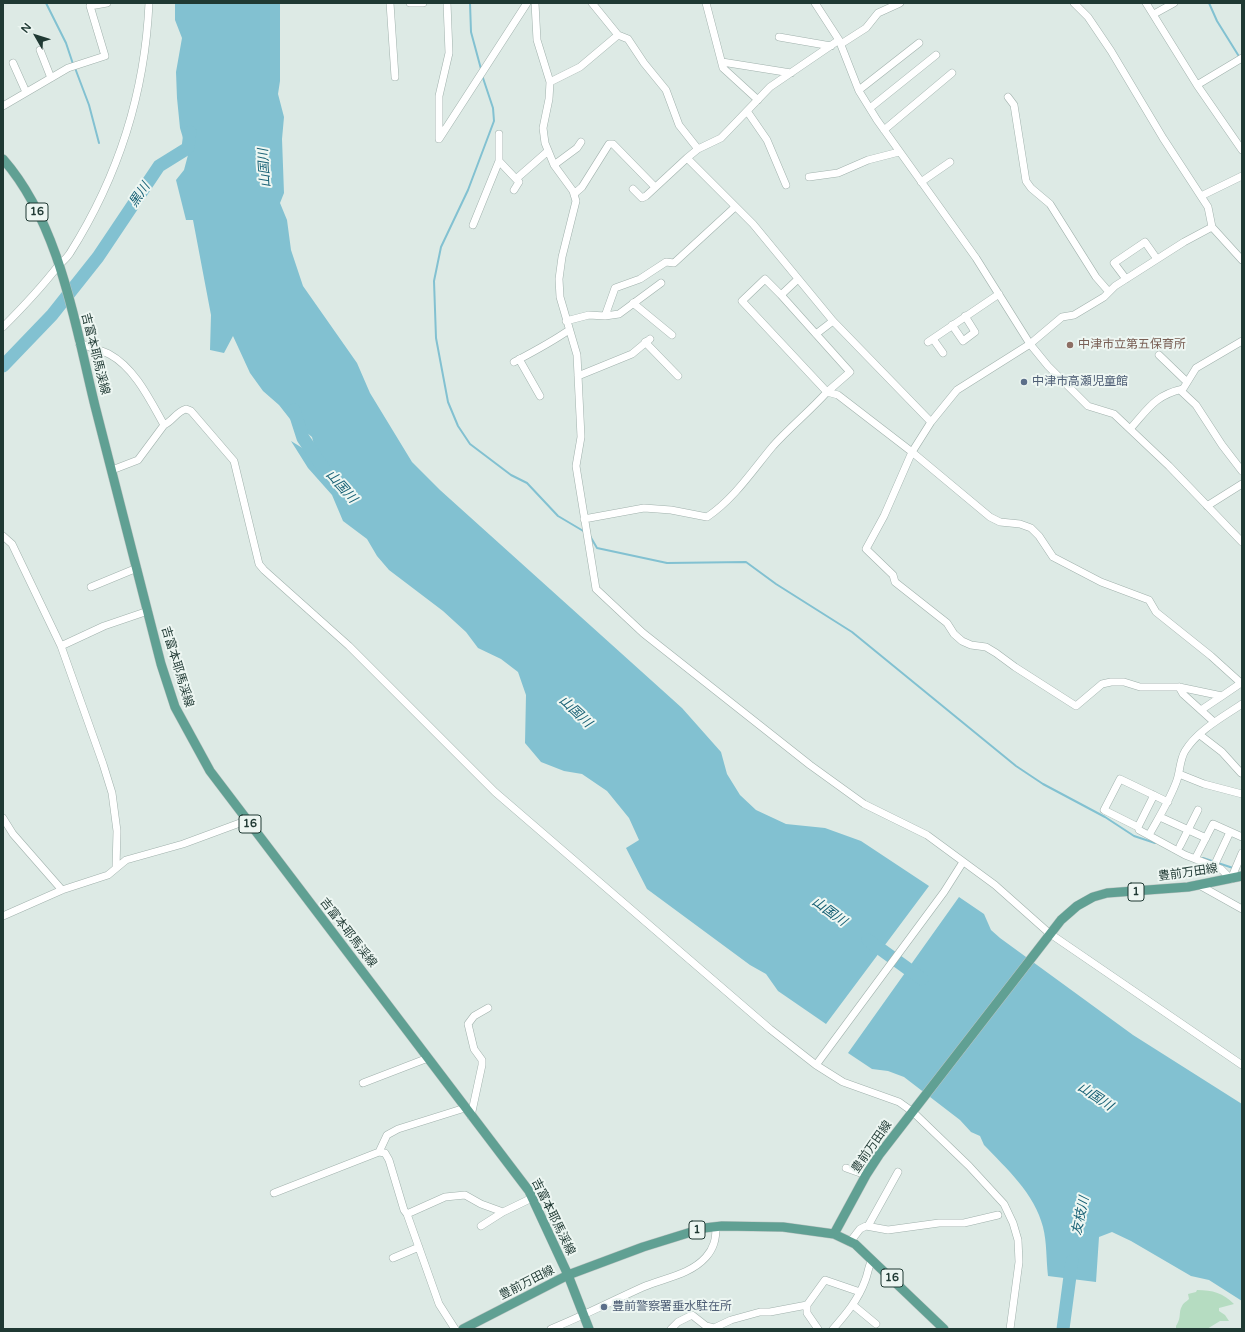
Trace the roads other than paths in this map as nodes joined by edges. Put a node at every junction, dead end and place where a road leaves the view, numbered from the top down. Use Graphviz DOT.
graph roads {
  1 [pos="106,3"];
  2 [pos="149,3"];
  3 [pos="390,3"];
  4 [pos="410,3"];
  5 [pos="423,3"];
  6 [pos="447,3"];
  7 [pos="527,3"];
  8 [pos="535,3"];
  9 [pos="592,3"];
  10 [pos="706,3"];
  11 [pos="815,3"];
  12 [pos="900,3"];
  13 [pos="1074,3"];
  14 [pos="1146,3"];
  15 [pos="1174,3"];
  16 [pos="1154,14"];
  17 [pos="618,36"];
  18 [pos="779,37"];
  19 [pos="840,42"];
  20 [pos="919,43"];
  21 [pos="831,46"];
  22 [pos="40,50"];
  23 [pos="936,55"];
  24 [pos="1242,58"];
  25 [pos="722,62"];
  26 [pos="13,63"];
  27 [pos="791,73"];
  28 [pos="952,73"];
  29 [pos="395,77"];
  30 [pos="52,78"];
  31 [pos="550,82"];
  32 [pos="1197,85"];
  33 [pos="859,90"];
  34 [pos="26,92"];
  35 [pos="1008,97"];
  36 [pos="758,100"];
  37 [pos="3,106"];
  38 [pos="870,108"];
  39 [pos="747,112"];
  40 [pos="884,130"];
  41 [pos="499,134"];
  42 [pos="581,142"];
  43 [pos="698,149"];
  44 [pos="1242,150"];
  45 [pos="548,151"];
  46 [pos="899,152"];
  47 [pos="687,158"];
  48 [pos="3,159"];
  49 [pos="499,161"];
  50 [pos="950,162"];
  51 [pos="554,165"];
  52 [pos="1242,176"];
  53 [pos="809,177"];
  54 [pos="516,179"];
  55 [pos="921,182"];
  56 [pos="786,185"];
  57 [pos="655,187"];
  58 [pos="633,189"];
  59 [pos="514,190"];
  60 [pos="574,194"];
  61 [pos="1201,196"];
  62 [pos="735,207"];
  63 [pos="473,225"];
  64 [pos="1212,228"];
  65 [pos="1156,259"];
  66 [pos="1242,260"];
  67 [pos="60,269"];
  68 [pos="798,279"];
  69 [pos="1126,279"];
  70 [pos="661,283"];
  71 [pos="1109,292"];
  72 [pos="999,294"];
  73 [pos="781,295"];
  74 [pos="633,303"];
  75 [pos="606,316"];
  76 [pos="965,316"];
  77 [pos="566,321"];
  78 [pos="833,321"];
  79 [pos="952,325"];
  80 [pos="3,327"];
  81 [pos="570,330"];
  82 [pos="672,334"];
  83 [pos="816,334"];
  84 [pos="1242,341"];
  85 [pos="79,343"];
  86 [pos="1030,344"];
  87 [pos="942,353"];
  88 [pos="1159,356"];
  89 [pos="578,376"];
  90 [pos="678,376"];
  91 [pos="1187,382"];
  92 [pos="1180,390"];
  93 [pos="827,392"];
  94 [pos="540,396"];
  95 [pos="931,422"];
  96 [pos="164,425"];
  97 [pos="1130,429"];
  98 [pos="912,452"];
  99 [pos="112,470"];
  100 [pos="1242,471"];
  101 [pos="1242,484"];
  102 [pos="1207,506"];
  103 [pos="584,519"];
  104 [pos="3,536"];
  105 [pos="1242,542"];
  106 [pos="137,568"];
  107 [pos="91,587"];
  108 [pos="148,611"];
  109 [pos="61,646"];
  110 [pos="1241,683"];
  111 [pos="1179,687"];
  112 [pos="1222,696"];
  113 [pos="1242,704"];
  114 [pos="1201,710"];
  115 [pos="1214,722"];
  116 [pos="1200,735"];
  117 [pos="1241,773"];
  118 [pos="1179,774"];
  119 [pos="1242,794"];
  120 [pos="1154,795"];
  121 [pos="1168,802"];
  122 [pos="1198,810"];
  123 [pos="1160,817"];
  124 [pos="3,818"];
  125 [pos="248,820"];
  126 [pos="1138,827"];
  127 [pos="1188,830"];
  128 [pos="1230,832"];
  129 [pos="1149,835"];
  130 [pos="1206,838"];
  131 [pos="1242,838"];
  132 [pos="1180,846"];
  133 [pos="1242,853"];
  134 [pos="1195,859"];
  135 [pos="963,862"];
  136 [pos="1214,866"];
  137 [pos="116,868"];
  138 [pos="1242,876"];
  139 [pos="1231,879"];
  140 [pos="1199,885"];
  141 [pos="62,890"];
  142 [pos="1242,909"];
  143 [pos="3,916"];
  144 [pos="1047,936"];
  145 [pos="488,1008"];
  146 [pos="428,1058"];
  147 [pos="816,1065"];
  148 [pos="1242,1065"];
  149 [pos="362,1083"];
  150 [pos="465,1108"];
  151 [pos="914,1109"];
  152 [pos="471,1116"];
  153 [pos="379,1152"];
  154 [pos="846,1168"];
  155 [pos="898,1172"];
  156 [pos="866,1175"];
  157 [pos="274,1193"];
  158 [pos="532,1198"];
  159 [pos="503,1212"];
  160 [pos="407,1214"];
  161 [pos="998,1215"];
  162 [pos="481,1226"];
  163 [pos="716,1226"];
  164 [pos="868,1226"];
  165 [pos="834,1234"];
  166 [pos="850,1242"];
  167 [pos="419,1247"];
  168 [pos="393,1258"];
  169 [pos="872,1260"];
  170 [pos="568,1275"];
  171 [pos="860,1292"];
  172 [pos="807,1305"];
  173 [pos="853,1305"];
  174 [pos="584,1316"];
  175 [pos="876,1324"];
  176 [pos="456,1329"];
  177 [pos="463,1329"];
  178 [pos="551,1329"];
  179 [pos="589,1329"];
  180 [pos="671,1329"];
  181 [pos="818,1329"];
  182 [pos="833,1329"];
  183 [pos="944,1329"];
  184 [pos="1010,1329"];
  1 -- 30 [label="street"];
  2 -- 67 [label="street"];
  3 -- 29 [label="street"];
  4 -- 5 [label="street"];
  6 -- 7 [label="street"];
  8 -- 31 [label="street"];
  9 -- 17 [label="street"];
  10 -- 25 [label="street"];
  11 -- 19 [label="street"];
  12 -- 19 [label="street"];
  13 -- 61 [label="street"];
  14 -- 16 [label="street"];
  15 -- 16 [label="street"];
  16 -- 32 [label="street"];
  17 -- 31 [label="street"];
  17 -- 43 [label="street"];
  18 -- 21 [label="street"];
  19 -- 21 [label="street"];
  19 -- 33 [label="street"];
  20 -- 33 [label="street"];
  21 -- 27 [label="street"];
  22 -- 30 [label="street"];
  23 -- 38 [label="street"];
  24 -- 32 [label="street"];
  25 -- 27 [label="street"];
  25 -- 36 [label="street"];
  26 -- 34 [label="street"];
  27 -- 36 [label="street"];
  28 -- 40 [label="street"];
  30 -- 34 [label="street"];
  31 -- 45 [label="street"];
  32 -- 44 [label="street"];
  33 -- 38 [label="street"];
  34 -- 37 [label="street"];
  35 -- 71 [label="street"];
  36 -- 39 [label="street"];
  38 -- 40 [label="street"];
  39 -- 43 [label="street"];
  39 -- 56 [label="street"];
  40 -- 46 [label="street"];
  41 -- 49 [label="street"];
  42 -- 51 [label="street"];
  43 -- 47 [label="street"];
  45 -- 51 [label="street"];
  45 -- 54 [label="street"];
  46 -- 53 [label="street"];
  46 -- 55 [label="street"];
  47 -- 57 [label="street"];
  47 -- 62 [label="street"];
  48 -- 67 [label="main road, 吉富本耶馬渓線 / 16"];
  49 -- 54 [label="street"];
  49 -- 63 [label="street"];
  50 -- 55 [label="street"];
  51 -- 60 [label="street"];
  52 -- 61 [label="street"];
  54 -- 59 [label="street"];
  55 -- 72 [label="street"];
  57 -- 58 [label="street"];
  57 -- 60 [label="street"];
  60 -- 77 [label="street"];
  61 -- 64 [label="street"];
  62 -- 68 [label="street"];
  62 -- 75 [label="street"];
  64 -- 65 [label="street"];
  64 -- 66 [label="street"];
  65 -- 69 [label="street"];
  65 -- 69 [label="street"];
  67 -- 80 [label="street"];
  67 -- 85 [label="main road, 吉富本耶馬渓線 / 16"];
  68 -- 73 [label="street"];
  68 -- 78 [label="street"];
  69 -- 71 [label="street"];
  70 -- 74 [label="street"];
  71 -- 86 [label="street"];
  72 -- 76 [label="street"];
  72 -- 86 [label="street"];
  73 -- 83 [label="street"];
  73 -- 93 [label="street"];
  74 -- 75 [label="street"];
  74 -- 82 [label="street"];
  75 -- 77 [label="street"];
  76 -- 79 [label="street"];
  76 -- 79 [label="street"];
  77 -- 81 [label="street"];
  78 -- 83 [label="street"];
  78 -- 95 [label="street"];
  79 -- 87 [label="street"];
  81 -- 89 [label="street"];
  81 -- 94 [label="street"];
  83 -- 93 [label="street"];
  84 -- 91 [label="street"];
  85 -- 96 [label="street"];
  85 -- 99 [label="main road, 吉富本耶馬渓線 / 16"];
  86 -- 95 [label="street"];
  86 -- 97 [label="street"];
  88 -- 91 [label="street"];
  89 -- 90 [label="street"];
  89 -- 103 [label="street"];
  91 -- 92 [label="street"];
  92 -- 97 [label="street"];
  92 -- 100 [label="street"];
  93 -- 98 [label="street"];
  93 -- 103 [label="street"];
  95 -- 98 [label="street"];
  96 -- 99 [label="street"];
  96 -- 147 [label="street"];
  97 -- 102 [label="street"];
  98 -- 110 [label="street"];
  98 -- 111 [label="street"];
  99 -- 106 [label="main road, 吉富本耶馬渓線 / 16"];
  101 -- 102 [label="street"];
  102 -- 105 [label="street"];
  103 -- 135 [label="street"];
  104 -- 109 [label="street"];
  106 -- 107 [label="street"];
  106 -- 108 [label="main road, 吉富本耶馬渓線 / 16"];
  108 -- 109 [label="street"];
  108 -- 125 [label="main road, 吉富本耶馬渓線 / 16"];
  109 -- 137 [label="street"];
  110 -- 112 [label="street"];
  111 -- 112 [label="street"];
  111 -- 114 [label="street"];
  112 -- 114 [label="street"];
  113 -- 115 [label="street"];
  114 -- 115 [label="street"];
  115 -- 116 [label="street"];
  116 -- 117 [label="street"];
  116 -- 118 [label="street"];
  118 -- 119 [label="street"];
  118 -- 121 [label="street"];
  120 -- 121 [label="street"];
  120 -- 126 [label="street"];
  120 -- 126 [label="street"];
  121 -- 123 [label="street"];
  122 -- 127 [label="street"];
  123 -- 127 [label="street"];
  123 -- 129 [label="street"];
  124 -- 141 [label="street"];
  125 -- 137 [label="street"];
  125 -- 146 [label="main road, 吉富本耶馬渓線 / 16"];
  126 -- 129 [label="street"];
  127 -- 130 [label="street"];
  127 -- 132 [label="street"];
  128 -- 130 [label="street"];
  128 -- 131 [label="street"];
  128 -- 136 [label="street"];
  129 -- 134 [label="street"];
  130 -- 134 [label="street"];
  133 -- 139 [label="street"];
  134 -- 136 [label="street"];
  135 -- 144 [label="street"];
  135 -- 147 [label="street"];
  136 -- 139 [label="street"];
  137 -- 141 [label="street"];
  138 -- 139 [label="main road, 豊前万田線 / 1"];
  139 -- 140 [label="main road, 豊前万田線 / 1"];
  140 -- 142 [label="street"];
  140 -- 144 [label="main road, 豊前万田線 / 1"];
  141 -- 143 [label="street"];
  144 -- 148 [label="street"];
  144 -- 151 [label="main road, 豊前万田線 / 1"];
  145 -- 152 [label="street"];
  146 -- 149 [label="street"];
  146 -- 150 [label="main road, 吉富本耶馬渓線 / 16"];
  147 -- 151 [label="street"];
  150 -- 152 [label="main road, 吉富本耶馬渓線 / 16"];
  150 -- 153 [label="street"];
  151 -- 156 [label="main road, 豊前万田線 / 1"];
  151 -- 184 [label="street"];
  152 -- 158 [label="main road, 吉富本耶馬渓線 / 16"];
  153 -- 157 [label="street"];
  153 -- 160 [label="street"];
  154 -- 156 [label="street"];
  155 -- 164 [label="street"];
  156 -- 165 [label="main road, 豊前万田線 / 1"];
  158 -- 159 [label="street"];
  158 -- 170 [label="main road, 吉富本耶馬渓線 / 16"];
  159 -- 160 [label="street"];
  159 -- 162 [label="street"];
  160 -- 167 [label="street"];
  161 -- 164 [label="street"];
  163 -- 165 [label="main road, 豊前万田線 / 1"];
  163 -- 170 [label="main road, 豊前万田線 / 1"];
  163 -- 174 [label="street"];
  164 -- 166 [label="street"];
  165 -- 166 [label="main road, 16"];
  166 -- 169 [label="main road, 16"];
  167 -- 168 [label="street"];
  167 -- 176 [label="street"];
  169 -- 171 [label="street"];
  169 -- 183 [label="main road, 16"];
  170 -- 174 [label="main road, 吉富本耶馬渓線"];
  170 -- 177 [label="main road, 豊前万田線 / 1"];
  171 -- 172 [label="street"];
  171 -- 173 [label="street"];
  172 -- 180 [label="street"];
  172 -- 181 [label="street"];
  173 -- 175 [label="street"];
  173 -- 182 [label="street"];
  174 -- 178 [label="street"];
  174 -- 179 [label="main road, 吉富本耶馬渓線"];
}
